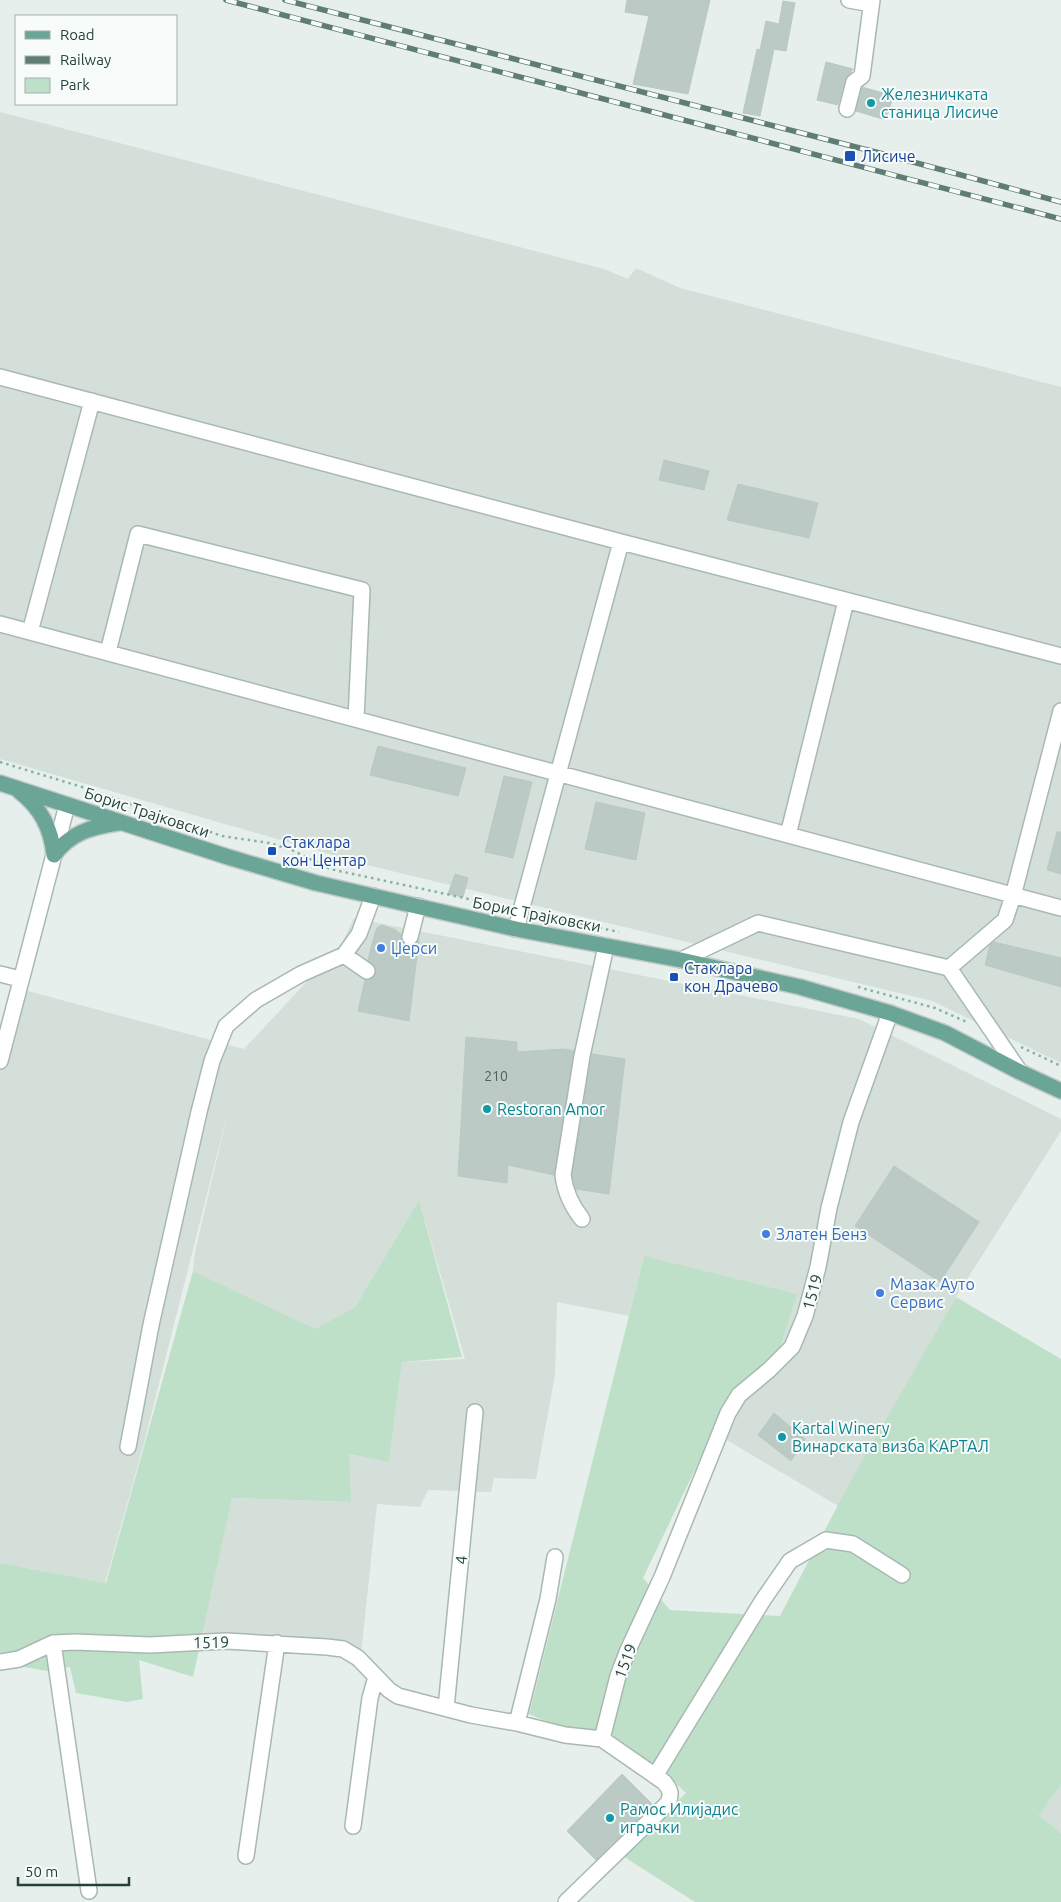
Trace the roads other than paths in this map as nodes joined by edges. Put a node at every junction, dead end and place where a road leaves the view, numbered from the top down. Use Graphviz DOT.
graph roads {
  1 [pos="849,0"];
  2 [pos="871,2"];
  3 [pos="847,109"];
  4 [pos="0,377"];
  5 [pos="92,401"];
  6 [pos="621,542"];
  7 [pos="846,601"];
  8 [pos="0,624"];
  9 [pos="30,632"];
  10 [pos="108,652"];
  11 [pos="1061,656"];
  12 [pos="1061,711"];
  13 [pos="356,719"];
  14 [pos="558,773"];
  15 [pos="7,785"];
  16 [pos="67,805"];
  17 [pos="122,823"];
  18 [pos="788,835"];
  19 [pos="54,855"];
  20 [pos="373,896"];
  21 [pos="1014,896"];
  22 [pos="418,906"];
  23 [pos="1061,908"];
  24 [pos="516,929"];
  25 [pos="410,937"];
  26 [pos="606,946"];
  27 [pos="344,954"];
  28 [pos="681,960"];
  29 [pos="949,968"];
  30 [pos="366,971"];
  31 [pos="0,974"];
  32 [pos="20,979"];
  33 [pos="890,1013"];
  34 [pos="0,1061"];
  35 [pos="1020,1072"];
  36 [pos="1061,1091"];
  37 [pos="582,1219"];
  38 [pos="475,1412"];
  39 [pos="128,1447"];
  40 [pos="556,1557"];
  41 [pos="902,1575"];
  42 [pos="53,1643"];
  43 [pos="277,1643"];
  44 [pos="0,1662"];
  45 [pos="376,1677"];
  46 [pos="446,1708"];
  47 [pos="517,1722"];
  48 [pos="602,1739"];
  49 [pos="656,1776"];
  50 [pos="353,1826"];
  51 [pos="246,1856"];
  52 [pos="89,1891"];
  53 [pos="566,1902"];
  1 -- 2 [label="street"];
  2 -- 3 [label="street"];
  4 -- 5 [label="street"];
  5 -- 6 [label="street"];
  5 -- 9 [label="street"];
  6 -- 7 [label="street"];
  6 -- 14 [label="street"];
  7 -- 11 [label="street"];
  7 -- 18 [label="street"];
  8 -- 9 [label="street"];
  9 -- 10 [label="street"];
  10 -- 13 [label="street"];
  10 -- 13 [label="street"];
  12 -- 21 [label="street"];
  13 -- 14 [label="street"];
  14 -- 18 [label="street"];
  14 -- 24 [label="street"];
  15 -- 16 [label="main road, Борис Трајковски"];
  15 -- 19 [label="main road"];
  16 -- 17 [label="main road, Борис Трајковски"];
  16 -- 19 [label="street"];
  17 -- 19 [label="main road"];
  17 -- 20 [label="main road, Борис Трајковски"];
  18 -- 21 [label="street"];
  19 -- 32 [label="street"];
  20 -- 22 [label="main road, Борис Трајковски"];
  20 -- 27 [label="street"];
  21 -- 23 [label="street"];
  21 -- 29 [label="street"];
  22 -- 24 [label="main road, Борис Трајковски"];
  22 -- 25 [label="street"];
  24 -- 26 [label="main road, Борис Трајковски"];
  26 -- 28 [label="main road, Борис Трајковски"];
  26 -- 37 [label="street"];
  27 -- 30 [label="street"];
  27 -- 39 [label="street"];
  28 -- 29 [label="street"];
  28 -- 33 [label="main road, Борис Трајковски"];
  29 -- 35 [label="street"];
  31 -- 32 [label="street"];
  32 -- 34 [label="street"];
  33 -- 35 [label="main road, Борис Трајковски"];
  33 -- 48 [label="street, 1519"];
  35 -- 36 [label="main road, Борис Трајковски"];
  38 -- 46 [label="street, 4"];
  40 -- 47 [label="street"];
  41 -- 49 [label="street"];
  42 -- 43 [label="street, 1519"];
  42 -- 44 [label="street, 1519"];
  42 -- 52 [label="street"];
  43 -- 45 [label="street, 1519"];
  43 -- 51 [label="street"];
  45 -- 46 [label="street, 1519"];
  45 -- 50 [label="street"];
  46 -- 47 [label="street, 1519"];
  47 -- 48 [label="street, 1519"];
  48 -- 49 [label="street"];
  49 -- 53 [label="street"];
}
